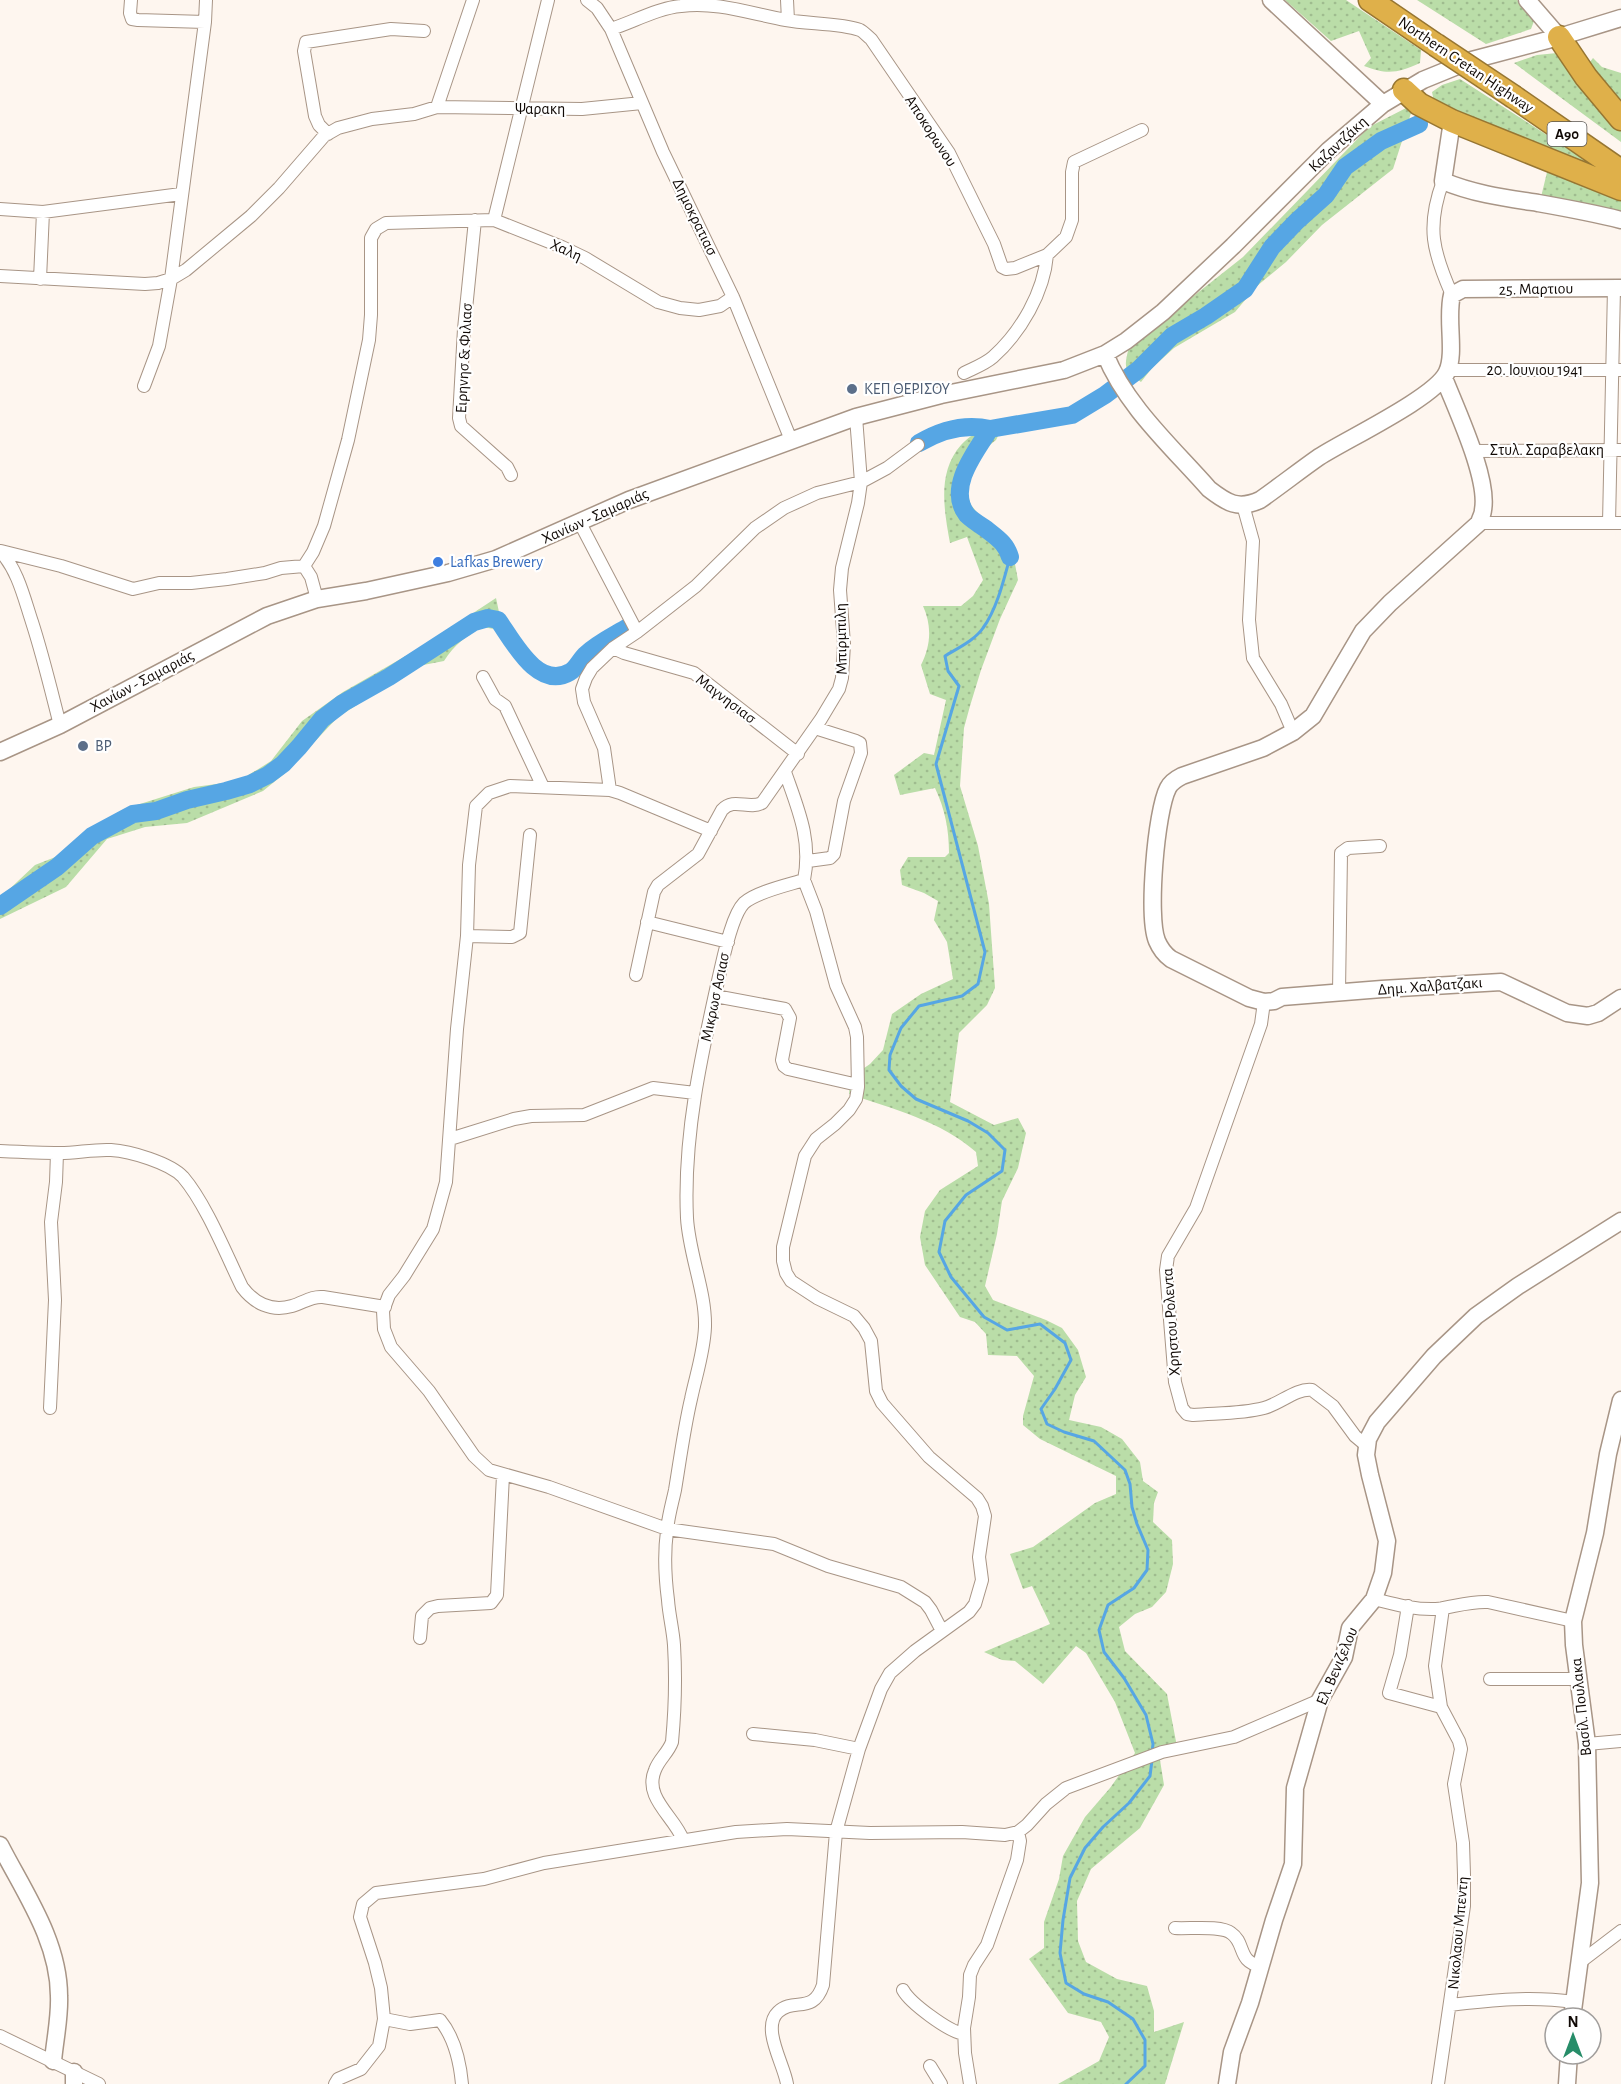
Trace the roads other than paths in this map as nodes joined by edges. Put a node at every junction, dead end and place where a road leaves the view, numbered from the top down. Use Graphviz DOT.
graph roads {
  1 [pos="131,0"];
  2 [pos="206,0"];
  3 [pos="473,0"];
  4 [pos="548,0"];
  5 [pos="587,0"];
  6 [pos="787,0"];
  7 [pos="1271,0"];
  8 [pos="1370,0"];
  9 [pos="1396,0"];
  10 [pos="1527,0"];
  11 [pos="1621,18"];
  12 [pos="788,20"];
  13 [pos="205,22"];
  14 [pos="611,29"];
  15 [pos="424,31"];
  16 [pos="1559,38"];
  17 [pos="1440,39"];
  18 [pos="1404,90"];
  19 [pos="1517,92"];
  20 [pos="642,103"];
  21 [pos="1383,104"];
  22 [pos="437,107"];
  23 [pos="521,109"];
  24 [pos="1621,119"];
  25 [pos="1452,121"];
  26 [pos="1142,130"];
  27 [pos="328,134"];
  28 [pos="1621,153"];
  29 [pos="1621,171"];
  30 [pos="1443,181"];
  31 [pos="1621,189"];
  32 [pos="181,194"];
  33 [pos="0,209"];
  34 [pos="43,212"];
  35 [pos="475,220"];
  36 [pos="494,220"];
  37 [pos="1621,220"];
  38 [pos="1047,255"];
  39 [pos="0,276"];
  40 [pos="40,279"];
  41 [pos="171,279"];
  42 [pos="1617,288"];
  43 [pos="1452,295"];
  44 [pos="733,297"];
  45 [pos="1105,354"];
  46 [pos="1616,370"];
  47 [pos="964,373"];
  48 [pos="1446,374"];
  49 [pos="144,386"];
  50 [pos="856,417"];
  51 [pos="791,440"];
  52 [pos="918,445"];
  53 [pos="1616,450"];
  54 [pos="1473,451"];
  55 [pos="511,475"];
  56 [pos="861,482"];
  57 [pos="1243,505"];
  58 [pos="580,522"];
  59 [pos="1479,523"];
  60 [pos="1615,523"];
  61 [pos="0,551"];
  62 [pos="304,566"];
  63 [pos="317,599"];
  64 [pos="638,632"];
  65 [pos="613,648"];
  66 [pos="483,677"];
  67 [pos="60,725"];
  68 [pos="815,728"];
  69 [pos="1293,732"];
  70 [pos="0,752"];
  71 [pos="798,754"];
  72 [pos="785,772"];
  73 [pos="543,787"];
  74 [pos="610,790"];
  75 [pos="711,831"];
  76 [pos="530,836"];
  77 [pos="1380,846"];
  78 [pos="808,861"];
  79 [pos="804,880"];
  80 [pos="647,922"];
  81 [pos="467,936"];
  82 [pos="728,942"];
  83 [pos="636,975"];
  84 [pos="1339,992"];
  85 [pos="715,996"];
  86 [pos="1621,998"];
  87 [pos="1264,1002"];
  88 [pos="858,1085"];
  89 [pos="695,1094"];
  90 [pos="450,1139"];
  91 [pos="0,1151"];
  92 [pos="57,1153"];
  93 [pos="1621,1221"];
  94 [pos="385,1307"];
  95 [pos="1621,1400"];
  96 [pos="50,1408"];
  97 [pos="1367,1446"];
  98 [pos="503,1475"];
  99 [pos="667,1529"];
  100 [pos="1374,1599"];
  101 [pos="1408,1606"];
  102 [pos="1443,1608"];
  103 [pos="1573,1621"];
  104 [pos="942,1631"];
  105 [pos="420,1638"];
  106 [pos="1490,1679"];
  107 [pos="1578,1679"];
  108 [pos="1320,1700"];
  109 [pos="1441,1707"];
  110 [pos="753,1734"];
  111 [pos="1621,1741"];
  112 [pos="1587,1744"];
  113 [pos="859,1749"];
  114 [pos="836,1832"];
  115 [pos="1018,1832"];
  116 [pos="683,1840"];
  117 [pos="0,1845"];
  118 [pos="1175,1929"];
  119 [pos="1621,1931"];
  120 [pos="1579,1963"];
  121 [pos="1261,1966"];
  122 [pos="903,1990"];
  123 [pos="1450,2005"];
  124 [pos="1555,2006"];
  125 [pos="1574,2006"];
  126 [pos="384,2019"];
  127 [pos="964,2034"];
  128 [pos="0,2036"];
  129 [pos="52,2061"];
  130 [pos="930,2066"];
  131 [pos="1568,2066"];
  132 [pos="74,2078"];
  133 [pos="99,2084"];
  134 [pos="334,2084"];
  135 [pos="462,2084"];
  136 [pos="787,2084"];
  137 [pos="941,2084"];
  138 [pos="970,2084"];
  139 [pos="1227,2084"];
  140 [pos="1438,2084"];
  141 [pos="1566,2084"];
  1 -- 13 [label="street"];
  2 -- 13 [label="street"];
  3 -- 22 [label="street"];
  4 -- 23 [label="street"];
  5 -- 14 [label="street, Δημοκρατιασ"];
  6 -- 12 [label="street"];
  7 -- 21 [label="main road"];
  8 -- 17 [label="highway, Northern Cretan Highway / Α90"];
  9 -- 17 [label="highway, Northern Cretan Highway / Α90"];
  10 -- 16 [label="main road"];
  11 -- 16 [label="main road, Καζαντζάκη"];
  12 -- 14 [label="street, Αποκορωνου"];
  12 -- 38 [label="street, Αποκορωνου"];
  13 -- 32 [label="street"];
  14 -- 20 [label="street, Δημοκρατιασ"];
  15 -- 27 [label="street"];
  16 -- 18 [label="main road, Καζαντζάκη"];
  16 -- 24 [label="highway"];
  17 -- 19 [label="highway, Northern Cretan Highway / Α90"];
  18 -- 21 [label="main road, Καζαντζάκη"];
  18 -- 25 [label="highway"];
  19 -- 28 [label="highway, Northern Cretan Highway / Α90"];
  19 -- 29 [label="highway, Northern Cretan Highway / Α90"];
  20 -- 23 [label="street, Ψαρακη"];
  20 -- 44 [label="street, Δημοκρατιασ"];
  21 -- 45 [label="main road, Καζαντζάκη"];
  22 -- 23 [label="street, Ψαρακη"];
  22 -- 27 [label="street, Ψαρακη"];
  23 -- 36 [label="street"];
  25 -- 30 [label="main road"];
  25 -- 31 [label="highway"];
  26 -- 38 [label="street, Αποκορωνου"];
  27 -- 41 [label="street"];
  30 -- 37 [label="main road"];
  30 -- 43 [label="street"];
  32 -- 34 [label="street"];
  32 -- 41 [label="street"];
  33 -- 34 [label="street"];
  34 -- 40 [label="street"];
  35 -- 36 [label="street, Χαλη"];
  35 -- 55 [label="street, Ειρηνησ & Φιλιασ"];
  35 -- 62 [label="street, Χαλη"];
  36 -- 44 [label="street, Χαλη"];
  38 -- 47 [label="street"];
  39 -- 40 [label="street"];
  40 -- 41 [label="street"];
  41 -- 49 [label="street"];
  42 -- 43 [label="main road, 25. Μαρτιου"];
  42 -- 46 [label="street"];
  43 -- 48 [label="main road"];
  44 -- 51 [label="street, Δημοκρατιασ"];
  45 -- 50 [label="main road, Χανίων - Σαμαριάς"];
  45 -- 57 [label="main road"];
  46 -- 48 [label="street, 20. Ιουνιου 1941"];
  46 -- 53 [label="street"];
  48 -- 54 [label="main road"];
  48 -- 57 [label="main road"];
  50 -- 51 [label="main road, Χανίων - Σαμαριάς"];
  50 -- 56 [label="street, Μπιρμπιλη"];
  51 -- 58 [label="main road, Χανίων - Σαμαριάς"];
  52 -- 56 [label="street"];
  53 -- 54 [label="street, Στυλ. Σαραβελακη"];
  53 -- 60 [label="street"];
  54 -- 59 [label="main road"];
  56 -- 64 [label="street"];
  56 -- 68 [label="street, Μπιρμπιλη"];
  57 -- 69 [label="street"];
  58 -- 63 [label="main road, Χανίων - Σαμαριάς"];
  58 -- 64 [label="street"];
  59 -- 60 [label="street"];
  59 -- 69 [label="main road"];
  61 -- 62 [label="street"];
  61 -- 67 [label="street"];
  62 -- 63 [label="street"];
  63 -- 67 [label="main road, Χανίων - Σαμαριάς"];
  64 -- 65 [label="street"];
  65 -- 71 [label="street, Μαγνησιασ"];
  65 -- 74 [label="street"];
  66 -- 73 [label="street"];
  67 -- 70 [label="main road, Χανίων - Σαμαριάς"];
  68 -- 71 [label="street, Μπιρμπιλη"];
  68 -- 78 [label="street"];
  69 -- 87 [label="main road"];
  71 -- 72 [label="street, Μπιρμπιλη"];
  72 -- 75 [label="street, Μπιρμπιλη"];
  72 -- 78 [label="street"];
  73 -- 74 [label="street"];
  73 -- 81 [label="street"];
  74 -- 75 [label="street"];
  75 -- 80 [label="street"];
  76 -- 81 [label="street"];
  77 -- 84 [label="street"];
  78 -- 79 [label="street"];
  79 -- 82 [label="street, Μικρωσ Ασιασ"];
  79 -- 88 [label="street"];
  80 -- 82 [label="street"];
  80 -- 83 [label="street"];
  81 -- 90 [label="street"];
  82 -- 85 [label="street, Μικρωσ Ασιασ"];
  84 -- 86 [label="main road, Δημ. Χαλβατζακι"];
  84 -- 87 [label="main road, Δημ. Χαλβατζακι"];
  85 -- 88 [label="street"];
  85 -- 89 [label="street, Μικρωσ Ασιασ"];
  87 -- 97 [label="street, Χρηστου Ρολεντα"];
  88 -- 104 [label="street"];
  89 -- 90 [label="street"];
  89 -- 99 [label="street, Μικρωσ Ασιασ"];
  90 -- 94 [label="street"];
  91 -- 92 [label="street"];
  92 -- 94 [label="street"];
  92 -- 96 [label="street"];
  93 -- 97 [label="main road"];
  94 -- 98 [label="street"];
  95 -- 103 [label="main road, Βασίλ. Πουλακα"];
  97 -- 100 [label="main road, Ελ. Βενιζελου"];
  98 -- 99 [label="street"];
  98 -- 105 [label="street"];
  99 -- 104 [label="street"];
  99 -- 116 [label="street, Μικρωσ Ασιασ"];
  100 -- 101 [label="street"];
  100 -- 108 [label="main road, Ελ. Βενιζελου"];
  101 -- 102 [label="street"];
  101 -- 109 [label="street"];
  102 -- 103 [label="street"];
  102 -- 109 [label="street, Νικολαου Μπεντη"];
  103 -- 107 [label="main road, Βασίλ. Πουλακα"];
  104 -- 113 [label="street"];
  106 -- 107 [label="street"];
  107 -- 112 [label="main road, Βασίλ. Πουλακα"];
  108 -- 115 [label="street"];
  108 -- 121 [label="main road, Ελ. Βενιζελου"];
  109 -- 123 [label="street, Νικολαου Μπεντη"];
  110 -- 113 [label="street"];
  111 -- 112 [label="street"];
  112 -- 120 [label="main road, Βασίλ. Πουλακα"];
  113 -- 114 [label="street"];
  114 -- 115 [label="street"];
  114 -- 116 [label="street"];
  114 -- 136 [label="street"];
  115 -- 127 [label="street"];
  116 -- 126 [label="street"];
  117 -- 129 [label="main road"];
  118 -- 121 [label="street"];
  119 -- 120 [label="street"];
  120 -- 125 [label="main road, Βασίλ. Πουλακα"];
  121 -- 139 [label="main road, Ελ. Βενιζελου"];
  122 -- 127 [label="street"];
  123 -- 124 [label="street"];
  123 -- 140 [label="street, Νικολαου Μπεντη"];
  126 -- 134 [label="street"];
  126 -- 135 [label="street"];
  127 -- 138 [label="street"];
  128 -- 129 [label="street"];
  129 -- 132 [label="street"];
  130 -- 137 [label="street"];
  131 -- 141 [label="main road"];
  132 -- 133 [label="street"];
}
